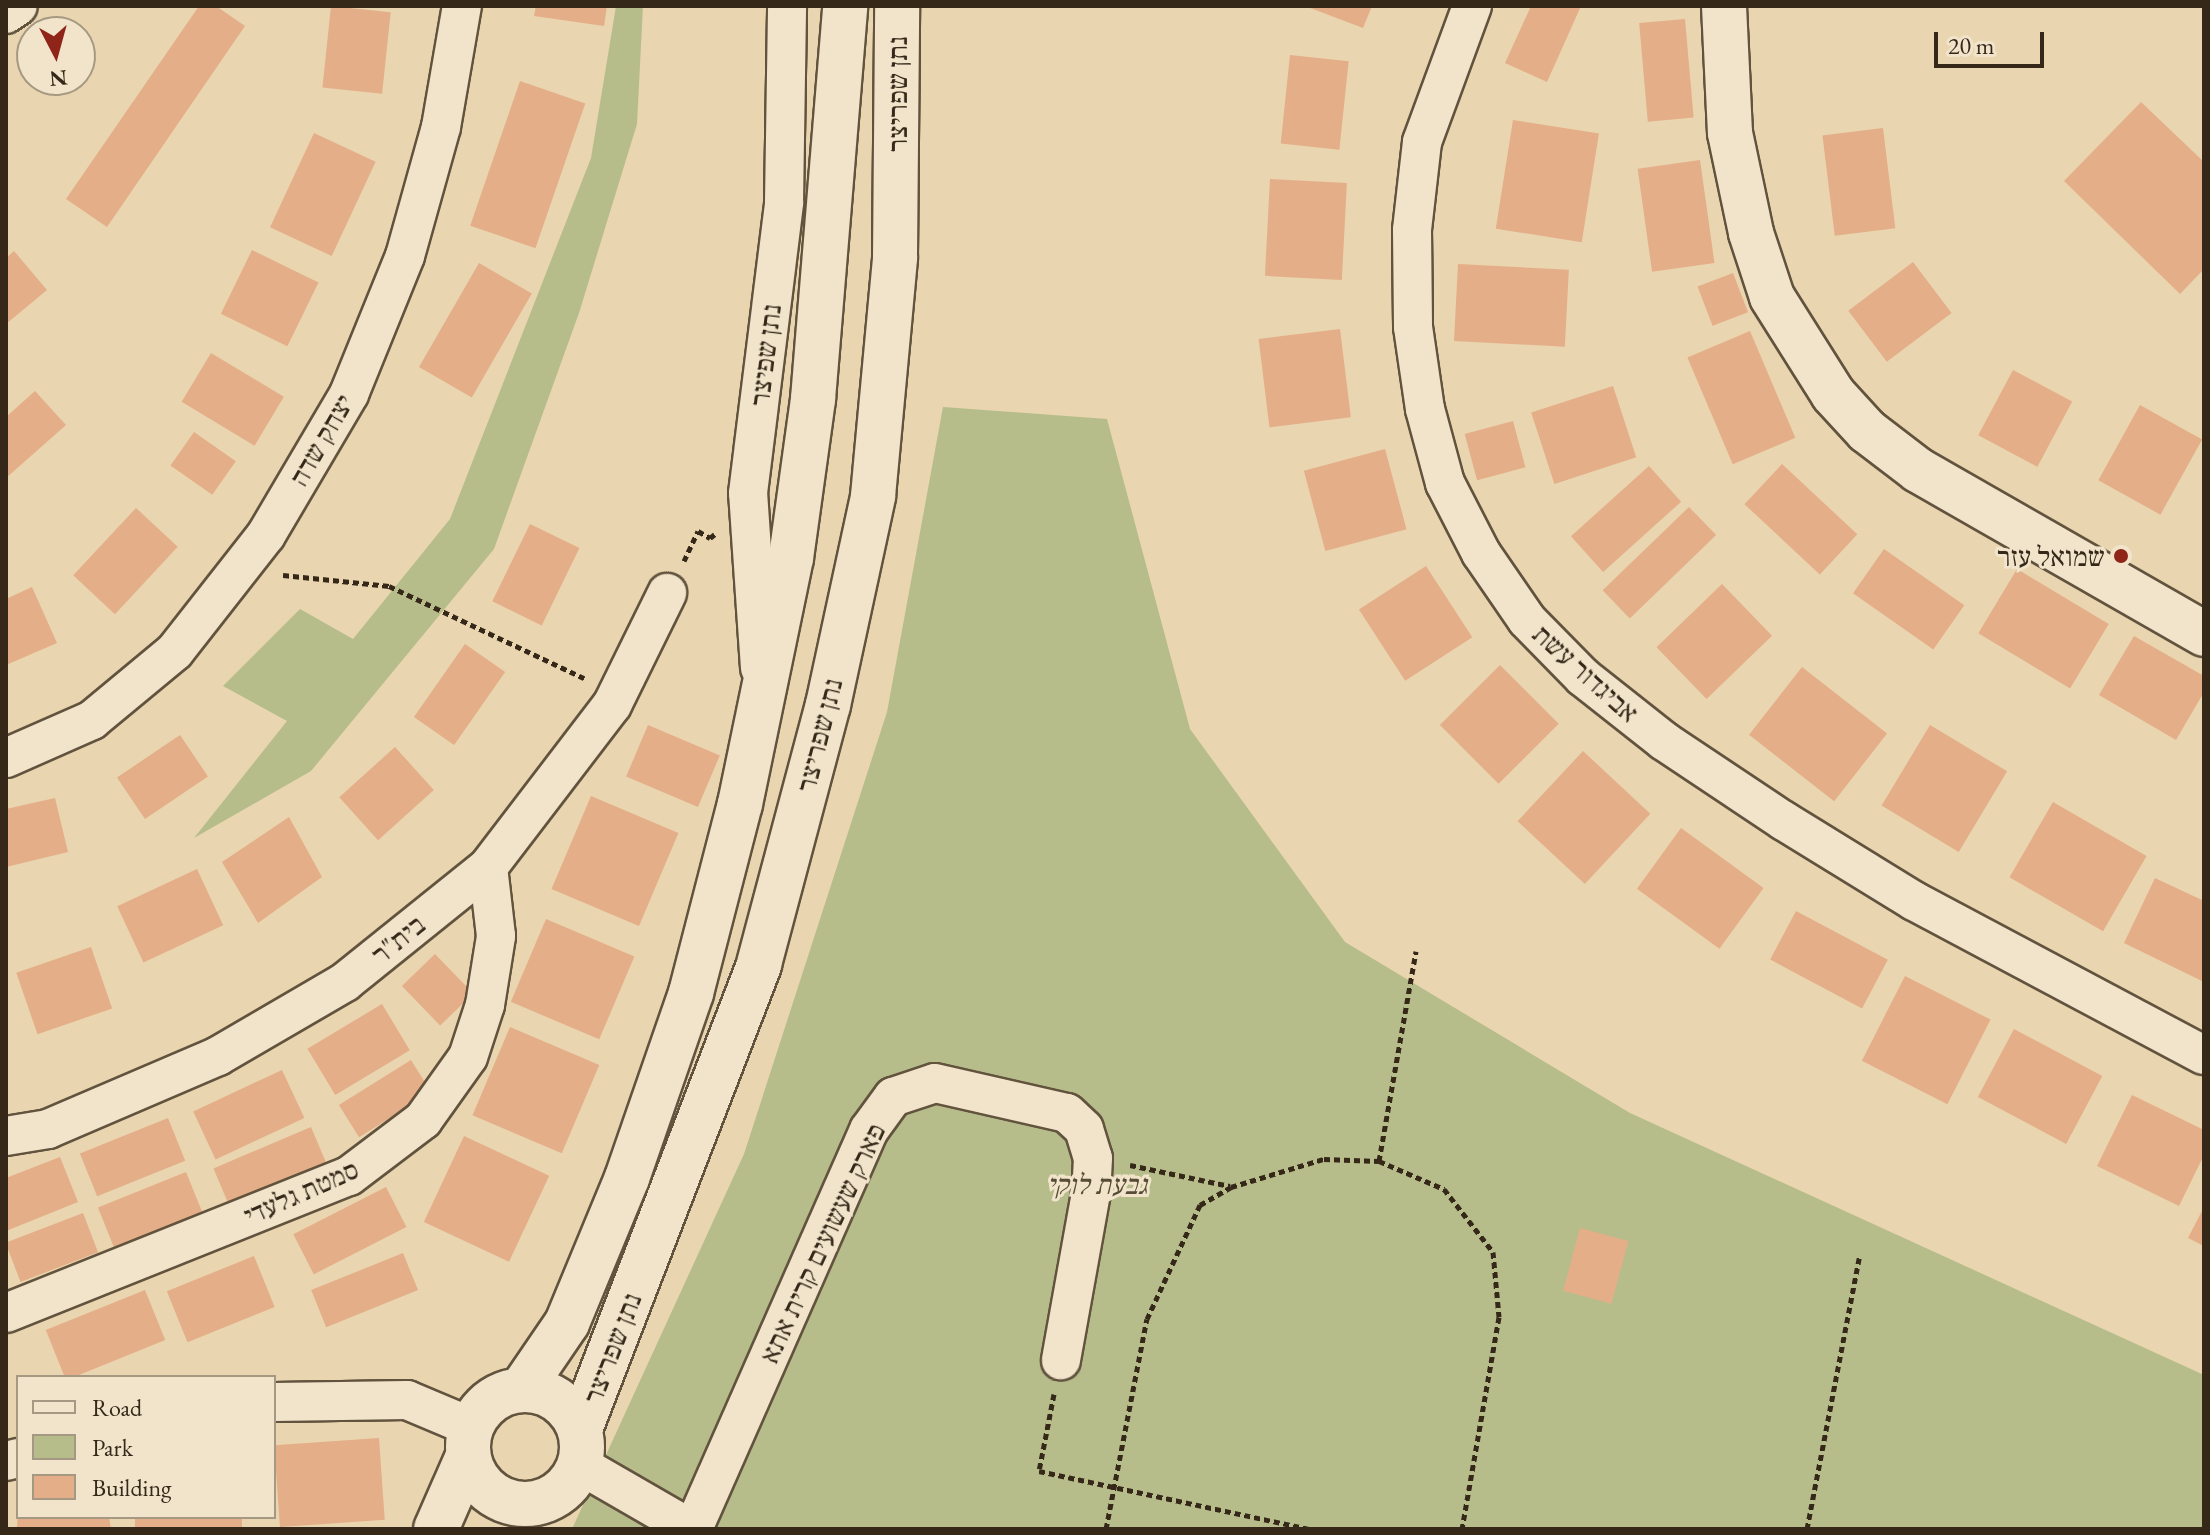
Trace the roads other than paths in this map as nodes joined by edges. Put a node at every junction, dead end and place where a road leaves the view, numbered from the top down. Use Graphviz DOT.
graph roads {
  1 [pos="18,6"];
  2 [pos="462,6"];
  3 [pos="787,6"];
  4 [pos="845,6"];
  5 [pos="897,6"];
  6 [pos="1472,6"];
  7 [pos="1724,6"];
  8 [pos="6,14"];
  9 [pos="667,593"];
  10 [pos="2204,634"];
  11 [pos="763,703"];
  12 [pos="6,758"];
  13 [pos="488,867"];
  14 [pos="2204,1055"];
  15 [pos="6,1136"];
  16 [pos="6,1313"];
  17 [pos="1061,1360"];
  18 [pos="522,1389"];
  19 [pos="276,1402"];
  20 [pos="470,1442"];
  21 [pos="580,1447"];
  22 [pos="536,1515"];
  23 [pos="436,1529"];
  24 [pos="692,1529"];
  1 -- 8 [label="street"];
  2 -- 12 [label="street, יצחק שדה"];
  3 -- 11 [label="street, נתן שפיצר"];
  4 -- 11 [label="street, נתן שפריצר"];
  5 -- 21 [label="street, נתן שפריצר"];
  6 -- 14 [label="street, אביגדור עשת"];
  7 -- 10 [label="street"];
  9 -- 13 [label="street, בית\"ר"];
  11 -- 18 [label="street, נתן שפריצר"];
  13 -- 15 [label="street, בית\"ר"];
  13 -- 16 [label="street, סמטת גלעדי"];
  17 -- 24 [label="street, פארק שעשועים קרית אתא"];
  18 -- 20 [label="street"];
  18 -- 21 [label="street"];
  19 -- 20 [label="street"];
  20 -- 22 [label="street"];
  20 -- 23 [label="street"];
  21 -- 22 [label="street"];
  21 -- 24 [label="street, פארק שעשועים קרית אתא"];
}
